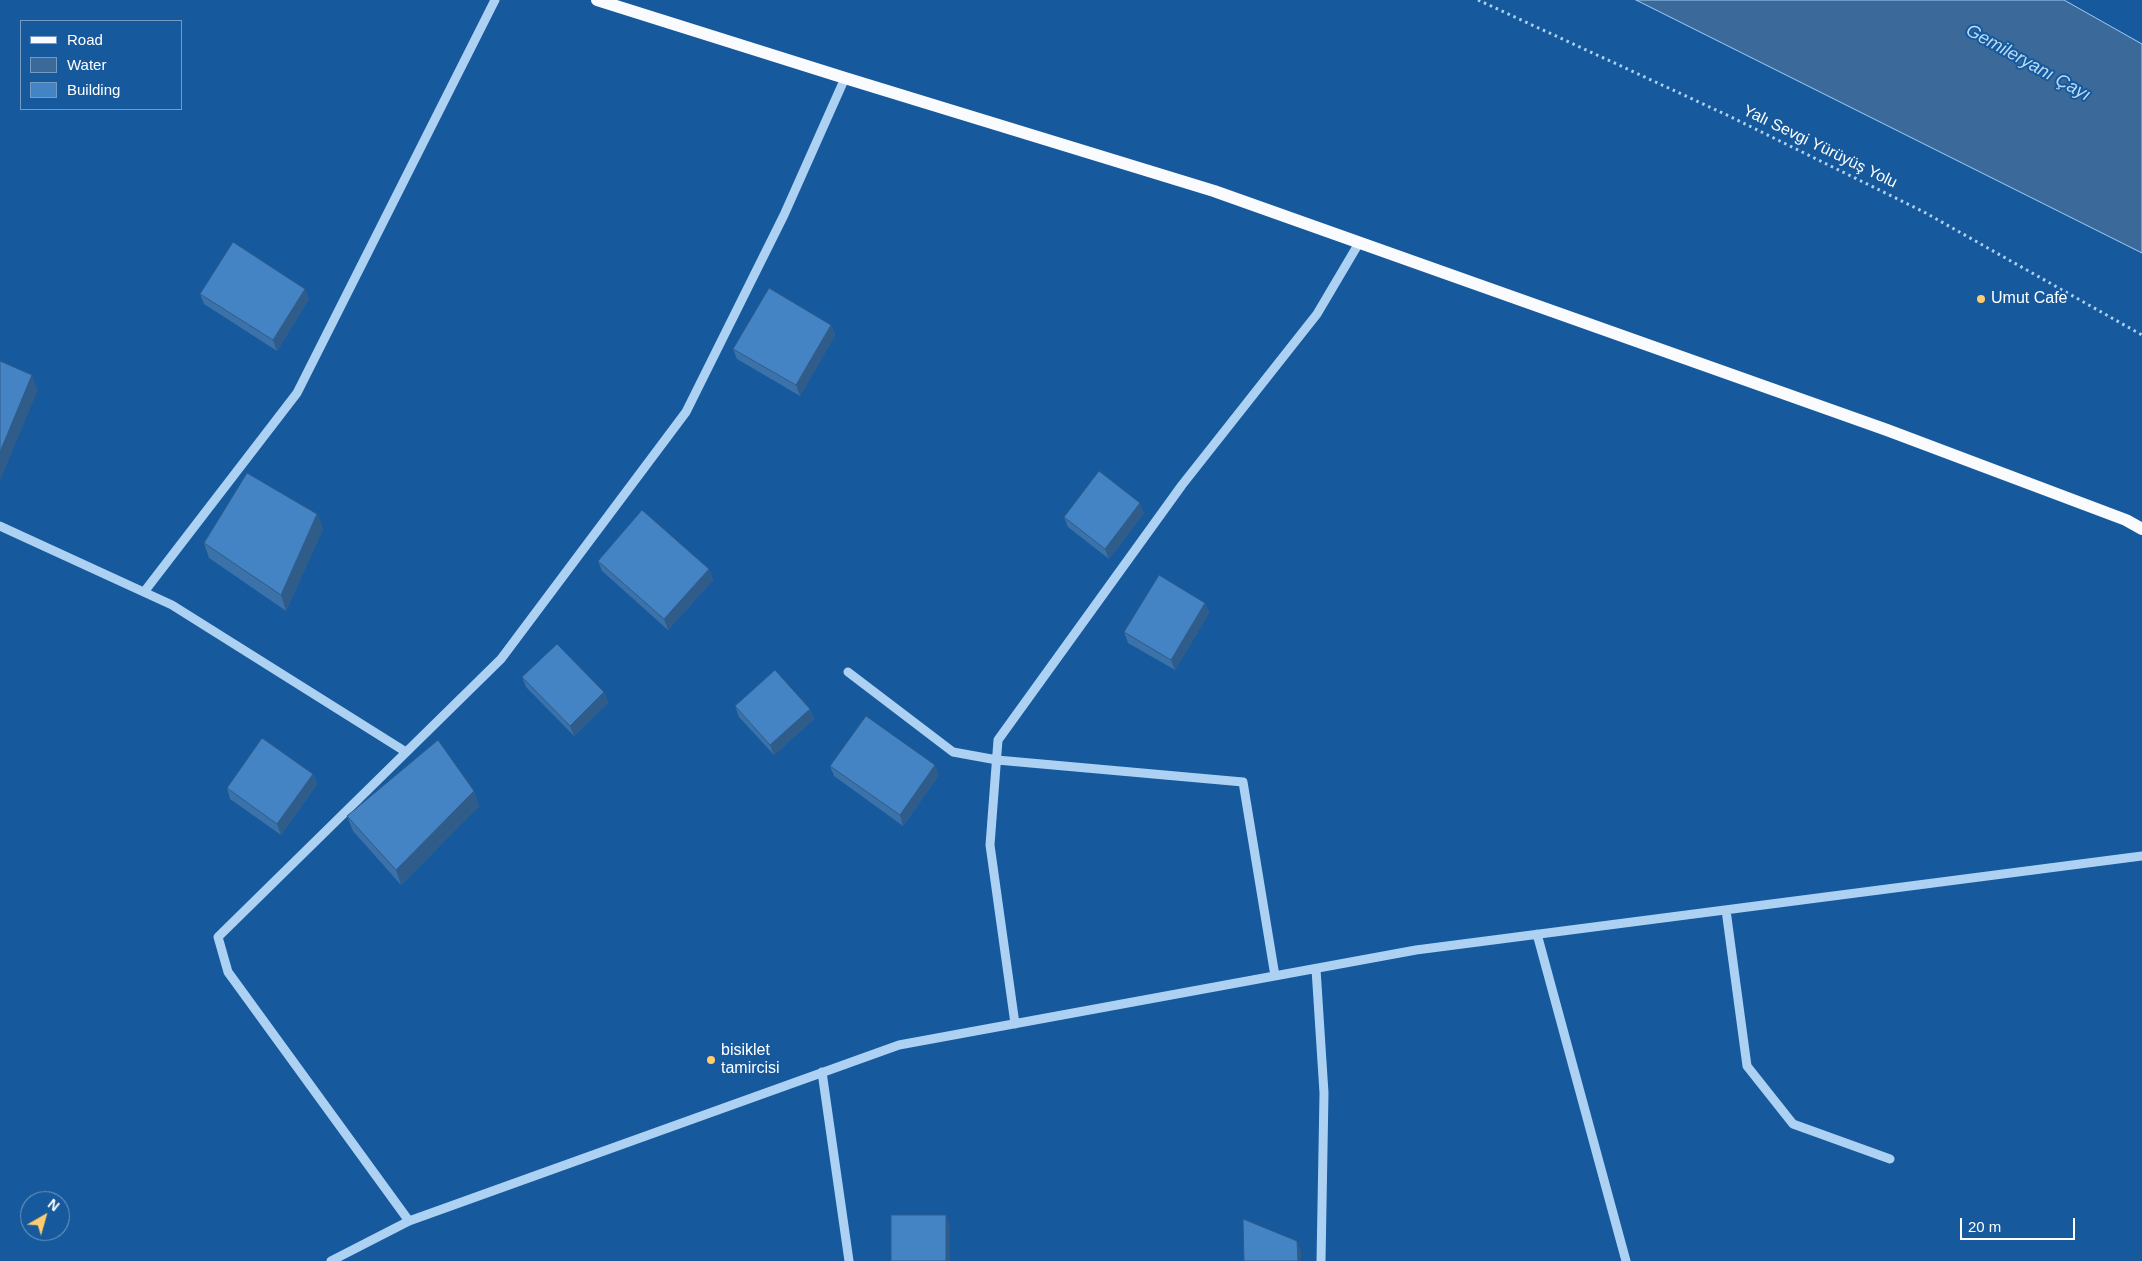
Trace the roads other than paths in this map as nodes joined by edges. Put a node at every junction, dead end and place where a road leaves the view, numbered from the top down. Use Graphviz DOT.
graph roads {
  1 [pos="495,0"];
  2 [pos="598,0"];
  3 [pos="845,78"];
  4 [pos="1359,243"];
  5 [pos="0,526"];
  6 [pos="2142,529"];
  7 [pos="144,592"];
  8 [pos="848,672"];
  9 [pos="406,752"];
  10 [pos="996,760"];
  11 [pos="2142,856"];
  12 [pos="1726,910"];
  13 [pos="1537,934"];
  14 [pos="1316,969"];
  15 [pos="1275,976"];
  16 [pos="1015,1024"];
  17 [pos="822,1072"];
  18 [pos="1890,1159"];
  19 [pos="409,1221"];
  20 [pos="331,1261"];
  21 [pos="849,1261"];
  22 [pos="1321,1261"];
  23 [pos="1626,1261"];
  1 -- 7 [label="street"];
  2 -- 3 [label="main road"];
  3 -- 4 [label="main road"];
  3 -- 9 [label="street"];
  4 -- 6 [label="main road"];
  4 -- 10 [label="street"];
  5 -- 7 [label="street"];
  7 -- 9 [label="street"];
  8 -- 10 [label="street"];
  9 -- 19 [label="street"];
  10 -- 15 [label="street"];
  10 -- 16 [label="street"];
  11 -- 12 [label="street"];
  12 -- 13 [label="street"];
  12 -- 18 [label="street"];
  13 -- 14 [label="street"];
  13 -- 23 [label="street"];
  14 -- 15 [label="street"];
  14 -- 22 [label="street"];
  15 -- 16 [label="street"];
  16 -- 17 [label="street"];
  17 -- 19 [label="street"];
  17 -- 21 [label="street"];
  19 -- 20 [label="street"];
}
